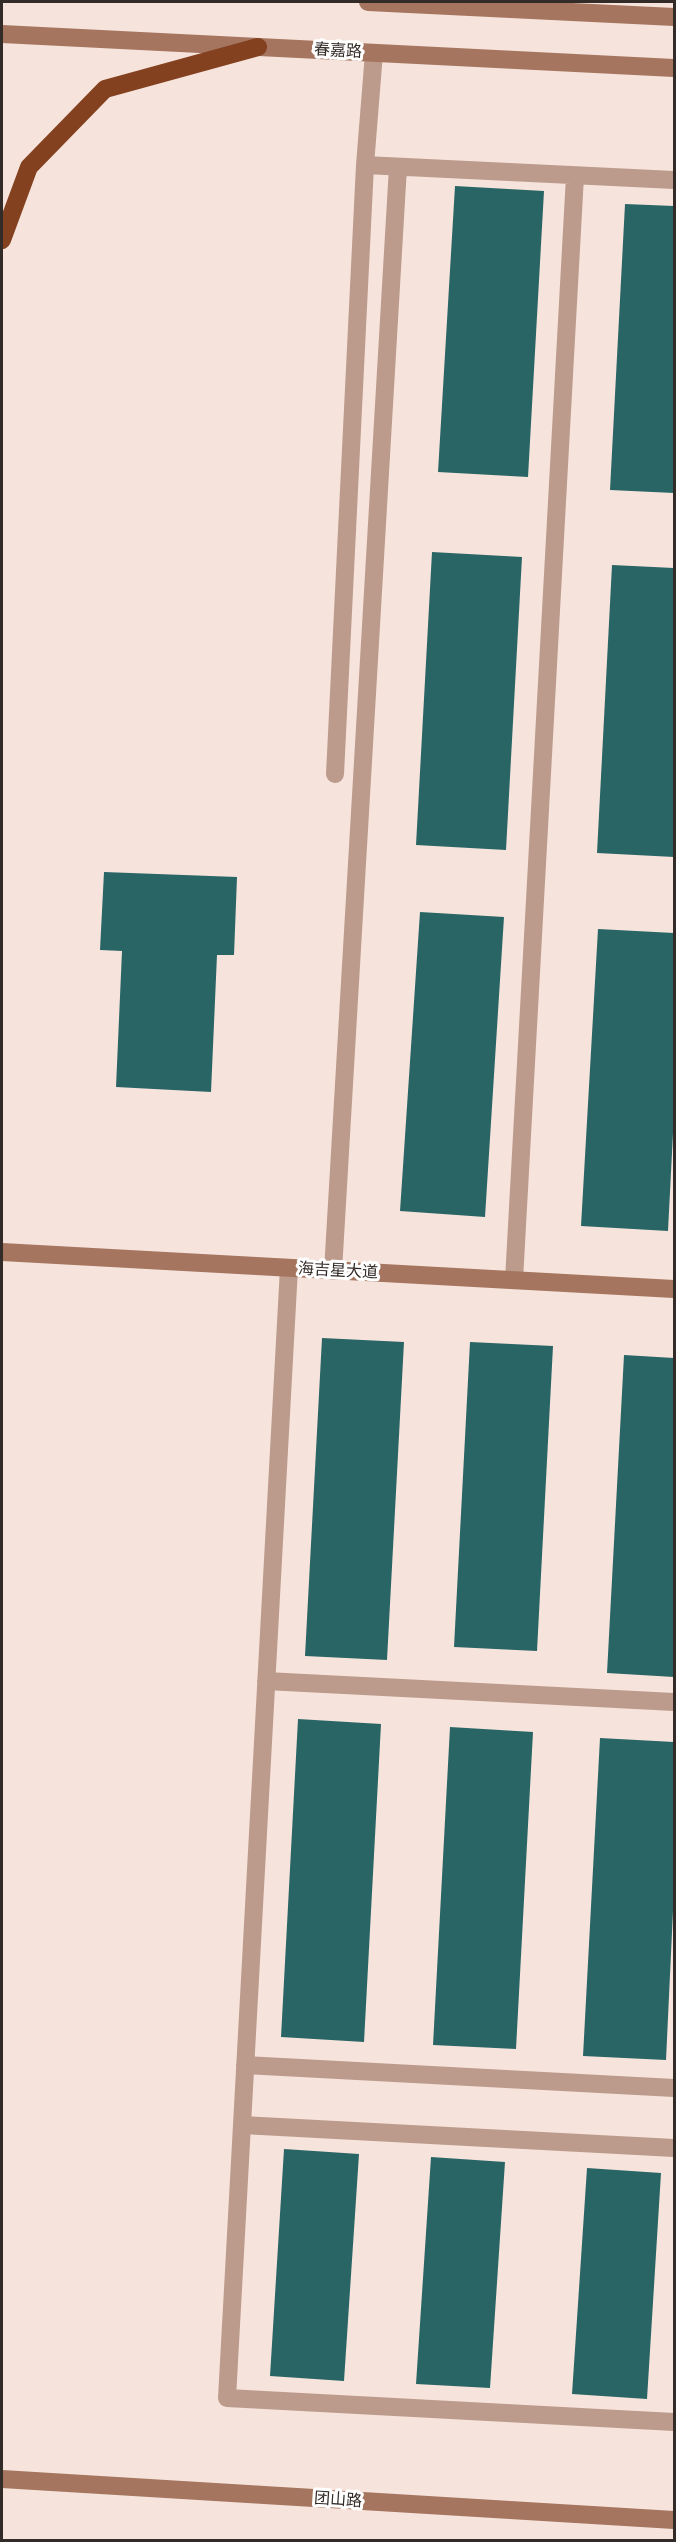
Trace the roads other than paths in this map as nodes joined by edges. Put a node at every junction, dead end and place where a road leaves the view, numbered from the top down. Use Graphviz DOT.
graph roads {
  1 [pos="368,2"];
  2 [pos="675,17"];
  3 [pos="2,34"];
  4 [pos="258,47"];
  5 [pos="374,53"];
  6 [pos="675,68"];
  7 [pos="365,165"];
  8 [pos="398,167"];
  9 [pos="576,176"];
  10 [pos="675,180"];
  11 [pos="2,240"];
  12 [pos="335,774"];
  13 [pos="2,1252"];
  14 [pos="290,1268"];
  15 [pos="333,1271"];
  16 [pos="514,1280"];
  17 [pos="675,1289"];
  18 [pos="266,1681"];
  19 [pos="675,1702"];
  20 [pos="245,2065"];
  21 [pos="675,2088"];
  22 [pos="242,2125"];
  23 [pos="675,2148"];
  24 [pos="675,2422"];
  25 [pos="2,2479"];
  26 [pos="675,2520"];
  1 -- 2 [label="street"];
  3 -- 4 [label="street, 春嘉路"];
  4 -- 5 [label="street, 春嘉路"];
  4 -- 11 [label="highway"];
  5 -- 6 [label="street, 春嘉路"];
  5 -- 7 [label="lane"];
  7 -- 8 [label="lane"];
  7 -- 12 [label="lane"];
  8 -- 9 [label="lane"];
  8 -- 15 [label="lane"];
  9 -- 10 [label="lane"];
  9 -- 16 [label="lane"];
  13 -- 14 [label="street, 海吉星大道"];
  14 -- 15 [label="street, 海吉星大道"];
  14 -- 18 [label="lane"];
  15 -- 16 [label="street, 海吉星大道"];
  16 -- 17 [label="street, 海吉星大道"];
  18 -- 19 [label="lane"];
  18 -- 20 [label="lane"];
  20 -- 21 [label="lane"];
  20 -- 22 [label="lane"];
  22 -- 23 [label="lane"];
  22 -- 24 [label="lane"];
  25 -- 26 [label="street, 团山路"];
}
